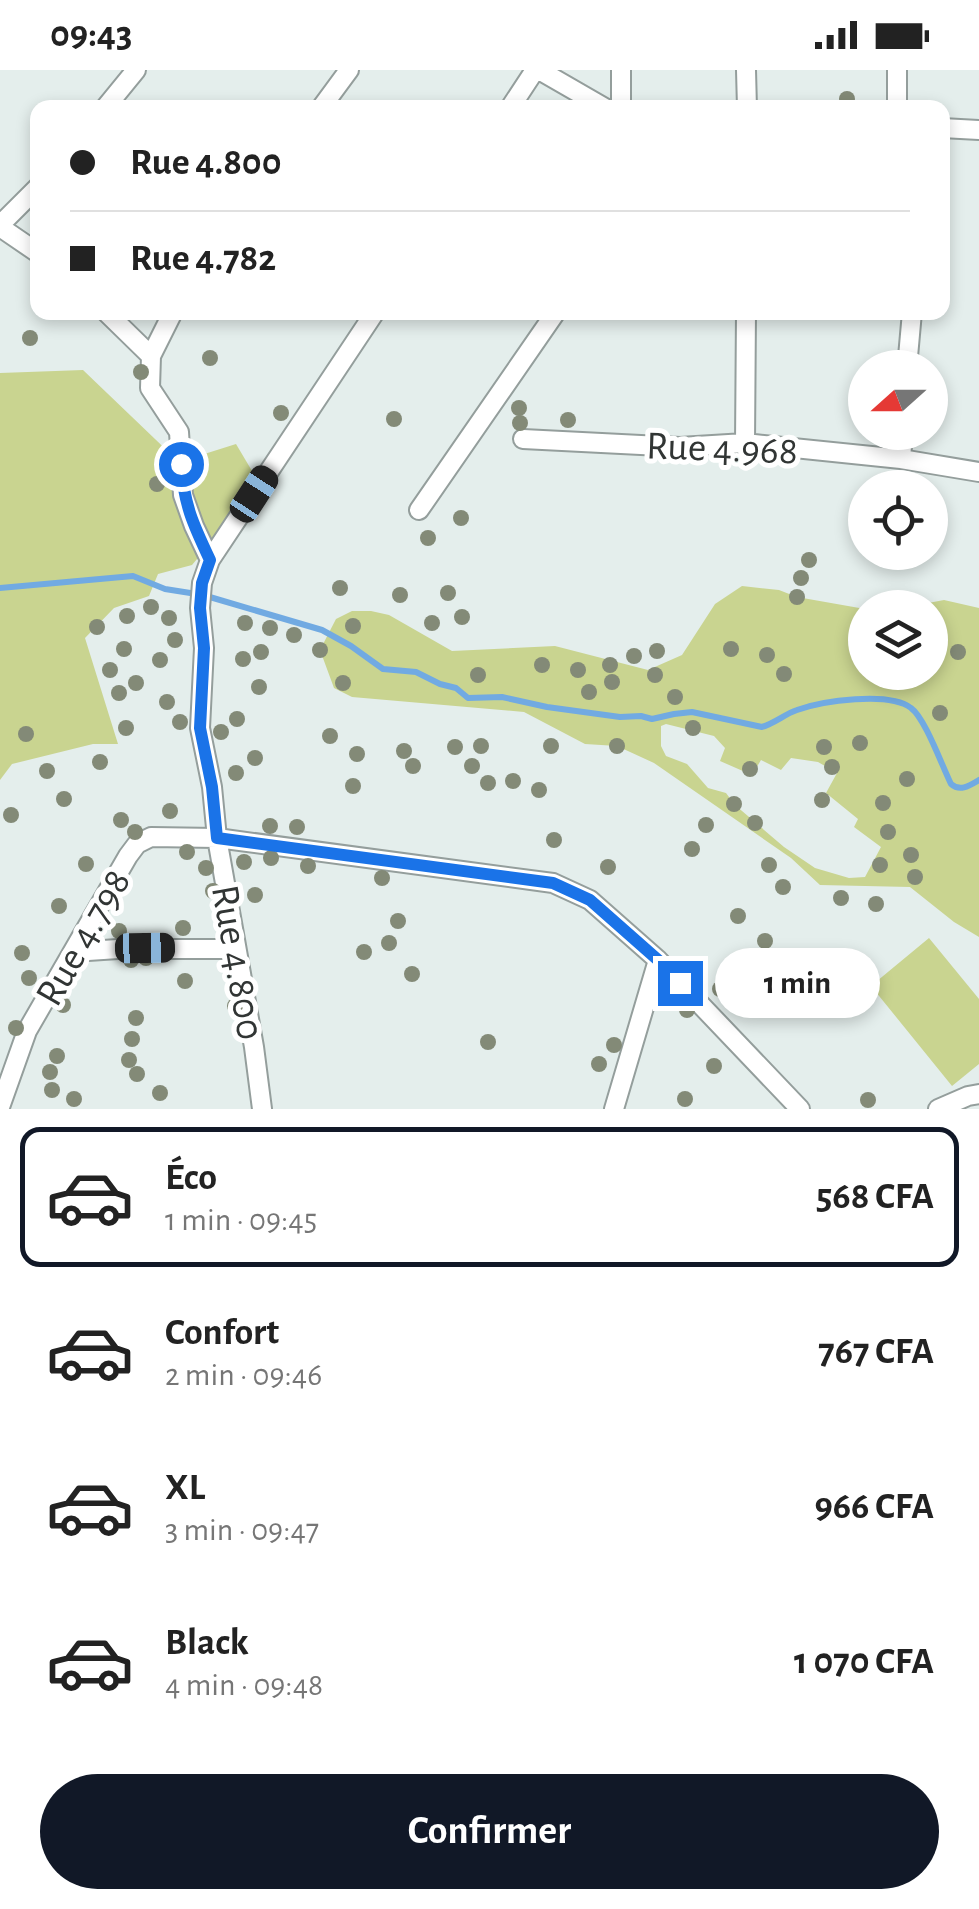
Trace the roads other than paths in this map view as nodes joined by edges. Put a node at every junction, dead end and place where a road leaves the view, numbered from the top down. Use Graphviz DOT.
graph roads {
  1 [pos="136,70"];
  2 [pos="349,70"];
  3 [pos="537,70"];
  4 [pos="621,70"];
  5 [pos="746,70"];
  6 [pos="897,70"];
  7 [pos="112,100"];
  8 [pos="326,100"];
  9 [pos="516,100"];
  10 [pos="591,100"];
  11 [pos="621,100"];
  12 [pos="748,100"];
  13 [pos="897,100"];
  14 [pos="950,128"];
  15 [pos="979,130"];
  16 [pos="30,195"];
  17 [pos="0,226"];
  18 [pos="30,247"];
  19 [pos="114,320"];
  20 [pos="168,320"];
  21 [pos="369,320"];
  22 [pos="550,320"];
  23 [pos="746,320"];
  24 [pos="911,320"];
  25 [pos="909,350"];
  26 [pos="151,356"];
  27 [pos="523,438"];
  28 [pos="745,443"];
  29 [pos="901,450"];
  30 [pos="900,458"];
  31 [pos="979,472"];
  32 [pos="419,510"];
  33 [pos="210,560"];
  34 [pos="217,838"];
  35 [pos="236,949"];
  36 [pos="73,952"];
  37 [pos="658,960"];
  38 [pos="979,1094"];
  39 [pos="0,1107"];
  40 [pos="262,1109"];
  41 [pos="614,1109"];
  42 [pos="800,1109"];
  43 [pos="938,1109"];
  1 -- 7 [label="street"];
  2 -- 8 [label="street"];
  3 -- 9 [label="street"];
  3 -- 10 [label="street"];
  4 -- 11 [label="street"];
  5 -- 12 [label="street"];
  6 -- 13 [label="street"];
  14 -- 15 [label="street"];
  16 -- 17 [label="street"];
  17 -- 18 [label="street"];
  19 -- 26 [label="street"];
  20 -- 26 [label="street"];
  21 -- 33 [label="street, Rue 4.800"];
  22 -- 32 [label="street"];
  23 -- 28 [label="street"];
  24 -- 25 [label="street"];
  26 -- 33 [label="street"];
  27 -- 28 [label="street, Rue 4.968"];
  28 -- 30 [label="street, Rue 4.968"];
  29 -- 30 [label="street"];
  30 -- 31 [label="street, Rue 4.968"];
  33 -- 34 [label="street, Rue 4.800"];
  34 -- 35 [label="street, Rue 4.800"];
  34 -- 36 [label="street, Rue 4.798"];
  34 -- 37 [label="street"];
  35 -- 36 [label="street"];
  35 -- 40 [label="street, Rue 4.800"];
  36 -- 39 [label="street, Rue 4.798"];
  37 -- 41 [label="street"];
  37 -- 42 [label="street"];
  38 -- 43 [label="street"];
}
